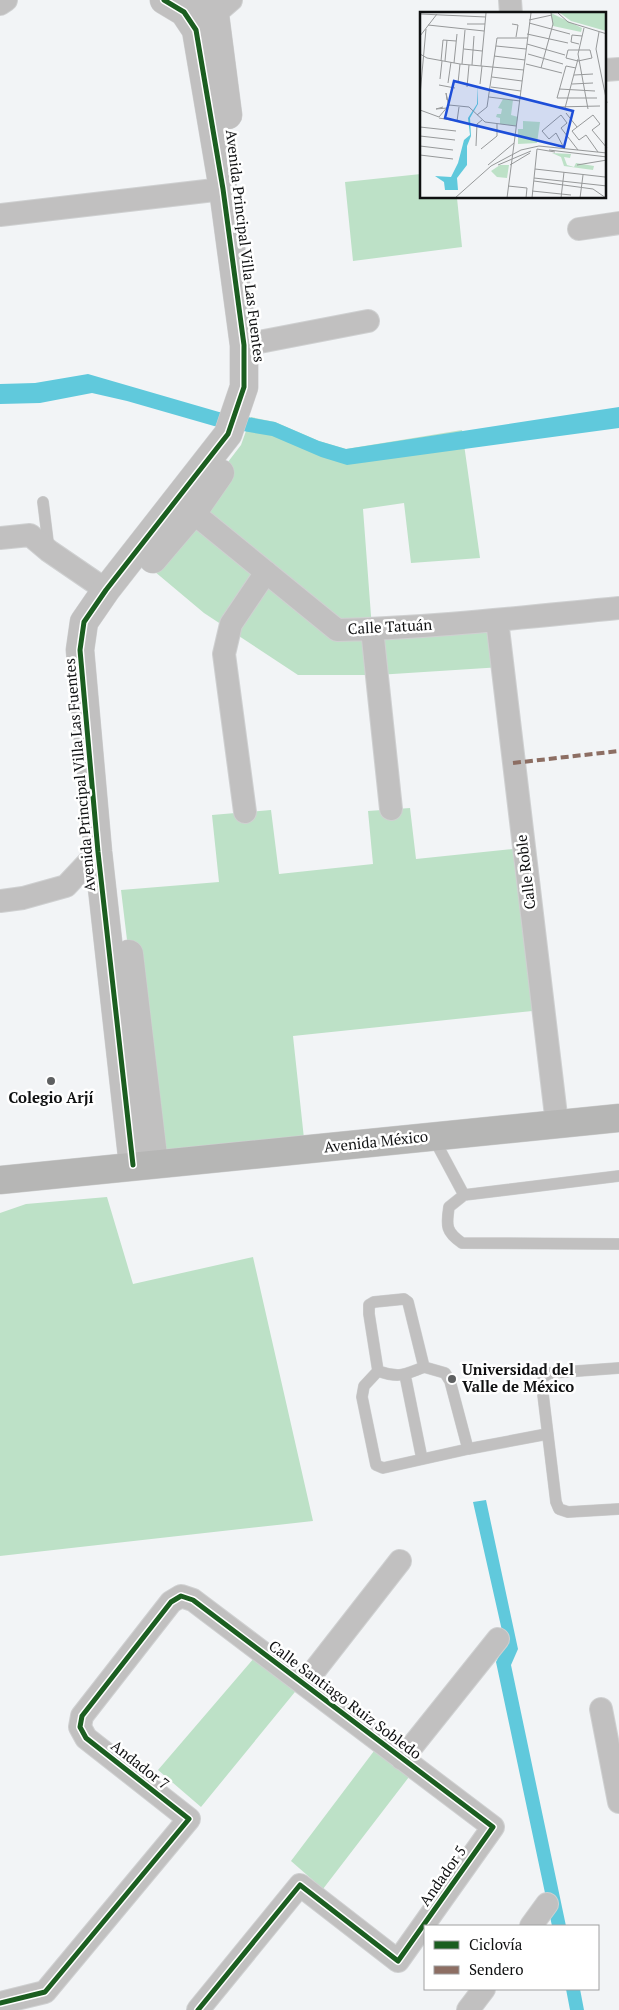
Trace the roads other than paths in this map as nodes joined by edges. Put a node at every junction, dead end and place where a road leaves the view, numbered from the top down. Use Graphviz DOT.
graph roads {
  1 [pos="6,0"];
  2 [pos="164,0"];
  3 [pos="0,4"];
  4 [pos="211,11"];
  5 [pos="619,69"];
  6 [pos="606,70"];
  7 [pos="223,189"];
  8 [pos="0,215"];
  9 [pos="619,223"];
  10 [pos="579,229"];
  11 [pos="368,321"];
  12 [pos="252,343"];
  13 [pos="43,502"];
  14 [pos="185,506"];
  15 [pos="0,538"];
  16 [pos="49,551"];
  17 [pos="266,572"];
  18 [pos="106,590"];
  19 [pos="619,608"];
  20 [pos="497,620"];
  21 [pos="372,629"];
  22 [pos="391,809"];
  23 [pos="245,812"];
  24 [pos="98,852"];
  25 [pos="0,901"];
  26 [pos="619,1118"];
  27 [pos="557,1124"];
  28 [pos="432,1136"];
  29 [pos="144,1165"];
  30 [pos="619,1176"];
  31 [pos="0,1180"];
  32 [pos="464,1195"];
  33 [pos="619,1244"];
  34 [pos="424,1367"];
  35 [pos="619,1368"];
  36 [pos="378,1371"];
  37 [pos="405,1375"];
  38 [pos="547,1434"];
  39 [pos="468,1449"];
  40 [pos="422,1459"];
  41 [pos="619,1509"];
  42 [pos="400,1561"];
  43 [pos="498,1639"];
  44 [pos="304,1684"];
  45 [pos="601,1709"];
  46 [pos="80,1727"];
  47 [pos="402,1759"];
  48 [pos="619,1802"];
  49 [pos="494,1827"];
  50 [pos="547,1904"];
  51 [pos="532,1925"];
  52 [pos="483,1990"];
  53 [pos="0,2003"];
  54 [pos="198,2010"];
  55 [pos="468,2010"];
  1 -- 3 [label="street"];
  2 -- 4 [label="street, Avenida Principal Villa Las Fuentes"];
  4 -- 7 [label="street, Avenida Principal Villa Las Fuentes"];
  4 -- 12 [label="street, Avenida Principal Villa Las Fuentes"];
  5 -- 6 [label="street"];
  7 -- 8 [label="street"];
  7 -- 12 [label="street, Avenida Principal Villa Las Fuentes"];
  9 -- 10 [label="street"];
  11 -- 12 [label="street"];
  12 -- 14 [label="street, Avenida Principal Villa Las Fuentes"];
  13 -- 16 [label="lane"];
  14 -- 17 [label="street, Calle Tatuán"];
  14 -- 18 [label="street, Avenida Principal Villa Las Fuentes"];
  14 -- 29 [label="street, Avenida Principal Villa Las Fuentes"];
  15 -- 16 [label="street"];
  16 -- 18 [label="street"];
  17 -- 21 [label="street, Calle Tatuán"];
  17 -- 23 [label="street"];
  18 -- 24 [label="street, Avenida Principal Villa Las Fuentes"];
  19 -- 20 [label="street, Calle Tatuán"];
  20 -- 21 [label="street, Calle Tatuán"];
  20 -- 27 [label="street, Calle Roble"];
  21 -- 22 [label="street"];
  24 -- 25 [label="street"];
  24 -- 29 [label="street, Avenida Principal Villa Las Fuentes"];
  26 -- 27 [label="main road, Avenida México"];
  27 -- 28 [label="main road, Avenida México"];
  28 -- 29 [label="main road, Avenida México"];
  28 -- 32 [label="lane"];
  29 -- 31 [label="main road, Avenida México"];
  30 -- 32 [label="lane"];
  32 -- 33 [label="lane"];
  34 -- 36 [label="lane"];
  34 -- 37 [label="lane"];
  34 -- 39 [label="lane"];
  35 -- 38 [label="lane"];
  36 -- 37 [label="lane"];
  36 -- 40 [label="lane"];
  37 -- 40 [label="lane"];
  38 -- 39 [label="lane"];
  38 -- 41 [label="lane"];
  39 -- 40 [label="lane"];
  42 -- 44 [label="street"];
  43 -- 47 [label="street"];
  44 -- 46 [label="street, Calle Santiago Ruiz Sobledo"];
  44 -- 47 [label="street, Calle Santiago Ruiz Sobledo"];
  45 -- 48 [label="street"];
  46 -- 53 [label="street, Andador 7"];
  47 -- 49 [label="street, Calle Santiago Ruiz Sobledo"];
  49 -- 54 [label="street, Andador 5"];
  50 -- 51 [label="street"];
  52 -- 55 [label="street"];
}
